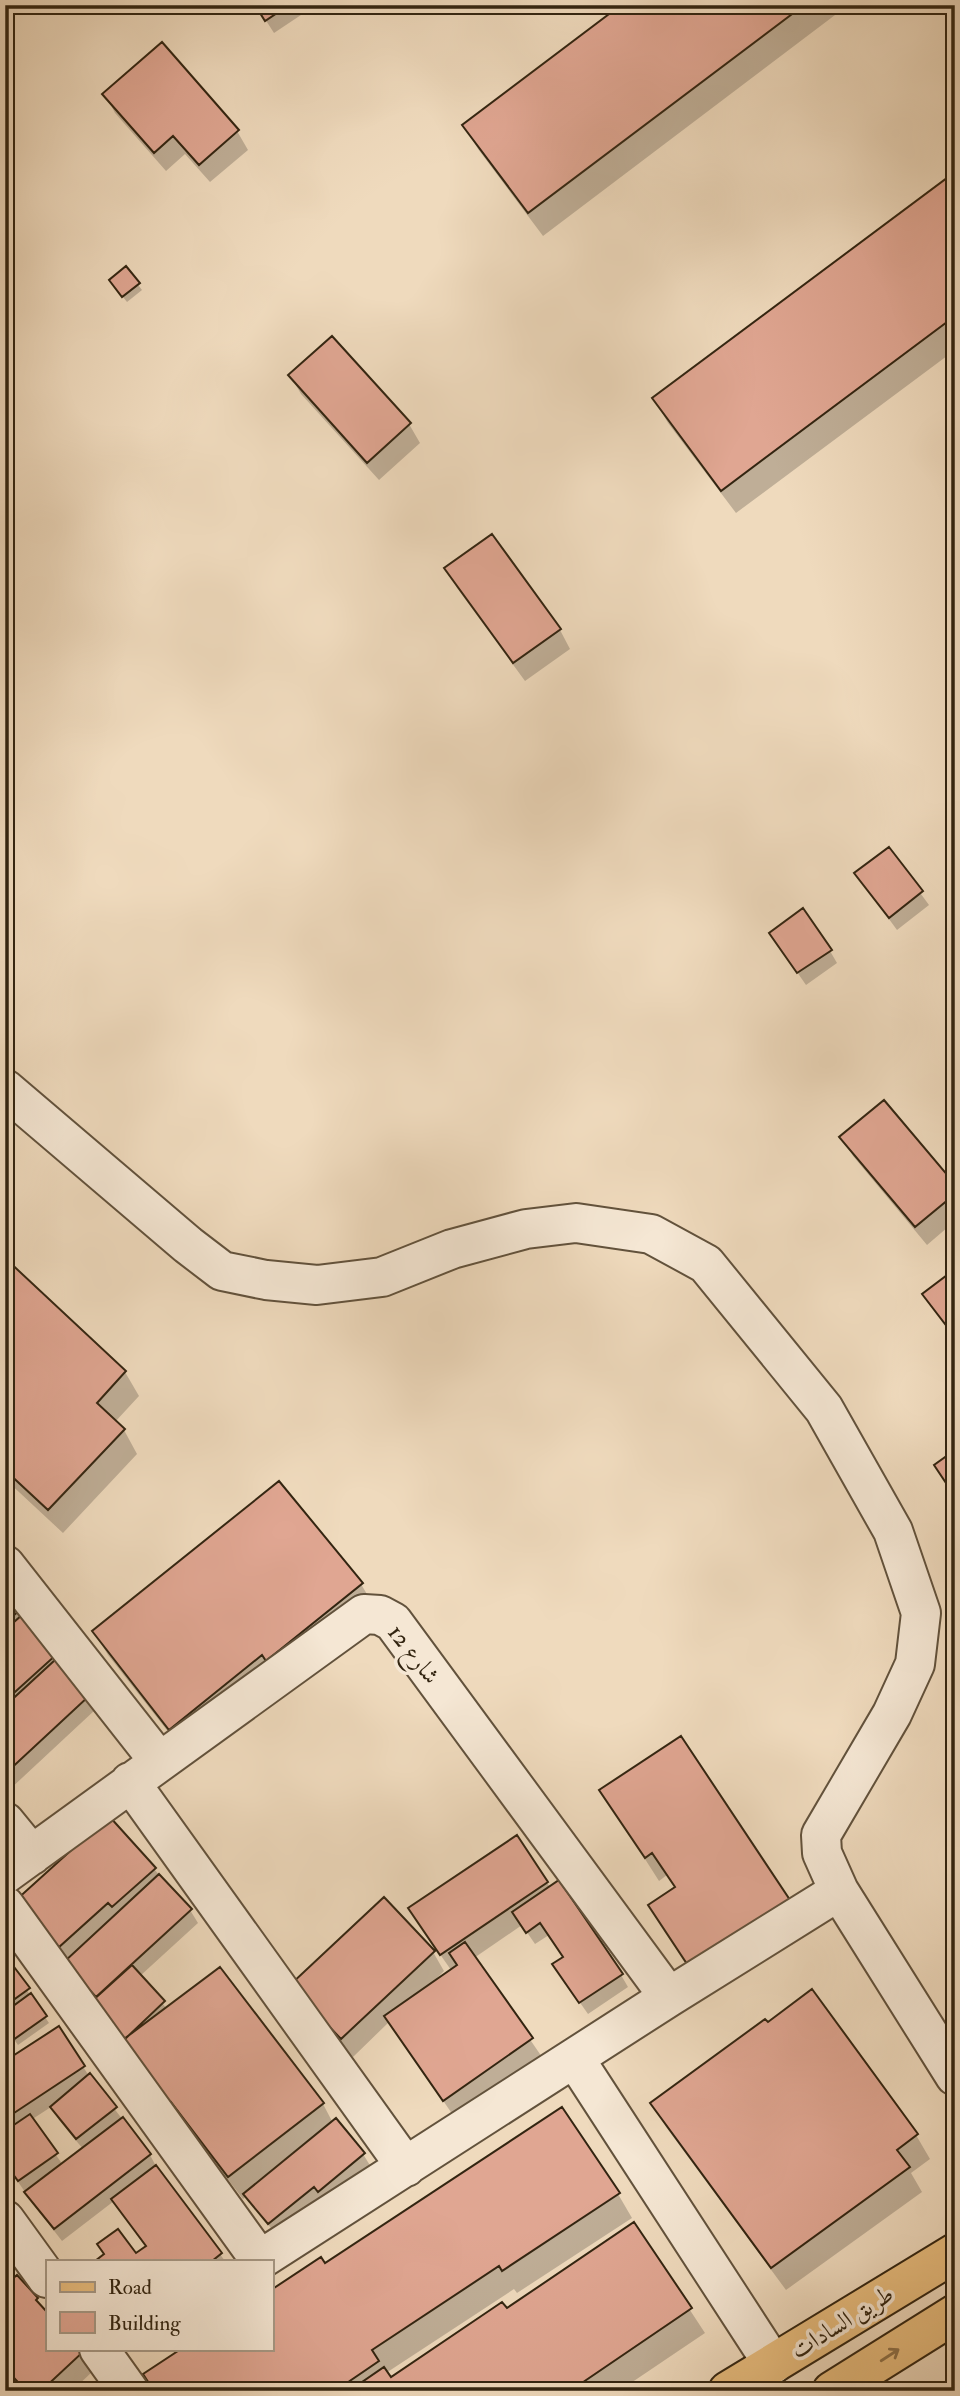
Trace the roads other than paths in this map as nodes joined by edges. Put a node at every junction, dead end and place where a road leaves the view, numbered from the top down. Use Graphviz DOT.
graph roads {
  1 [pos="5,1089"];
  2 [pos="5,1565"];
  3 [pos="144,1772"];
  4 [pos="5,1822"];
  5 [pos="18,1864"];
  6 [pos="839,1891"];
  7 [pos="5,1906"];
  8 [pos="669,1997"];
  9 [pos="575,2059"];
  10 [pos="955,2076"];
  11 [pos="406,2167"];
  12 [pos="5,2220"];
  13 [pos="955,2252"];
  14 [pos="258,2260"];
  15 [pos="261,2260"];
  16 [pos="46,2277"];
  17 [pos="955,2314"];
  18 [pos="774,2364"];
  19 [pos="728,2391"];
  20 [pos="832,2391"];
  1 -- 6 [label="street"];
  2 -- 3 [label="street"];
  3 -- 5 [label="street, شارع 12"];
  3 -- 8 [label="street, شارع 12"];
  3 -- 11 [label="street"];
  4 -- 5 [label="street"];
  6 -- 8 [label="street"];
  6 -- 10 [label="street"];
  7 -- 14 [label="street"];
  8 -- 9 [label="street"];
  9 -- 11 [label="street"];
  9 -- 18 [label="street"];
  11 -- 15 [label="street"];
  12 -- 16 [label="street"];
  13 -- 18 [label="main road, طريق السادات"];
  20 -- 17 [label="main road, one-way"];
  18 -- 19 [label="main road, طريق السادات"];
}
